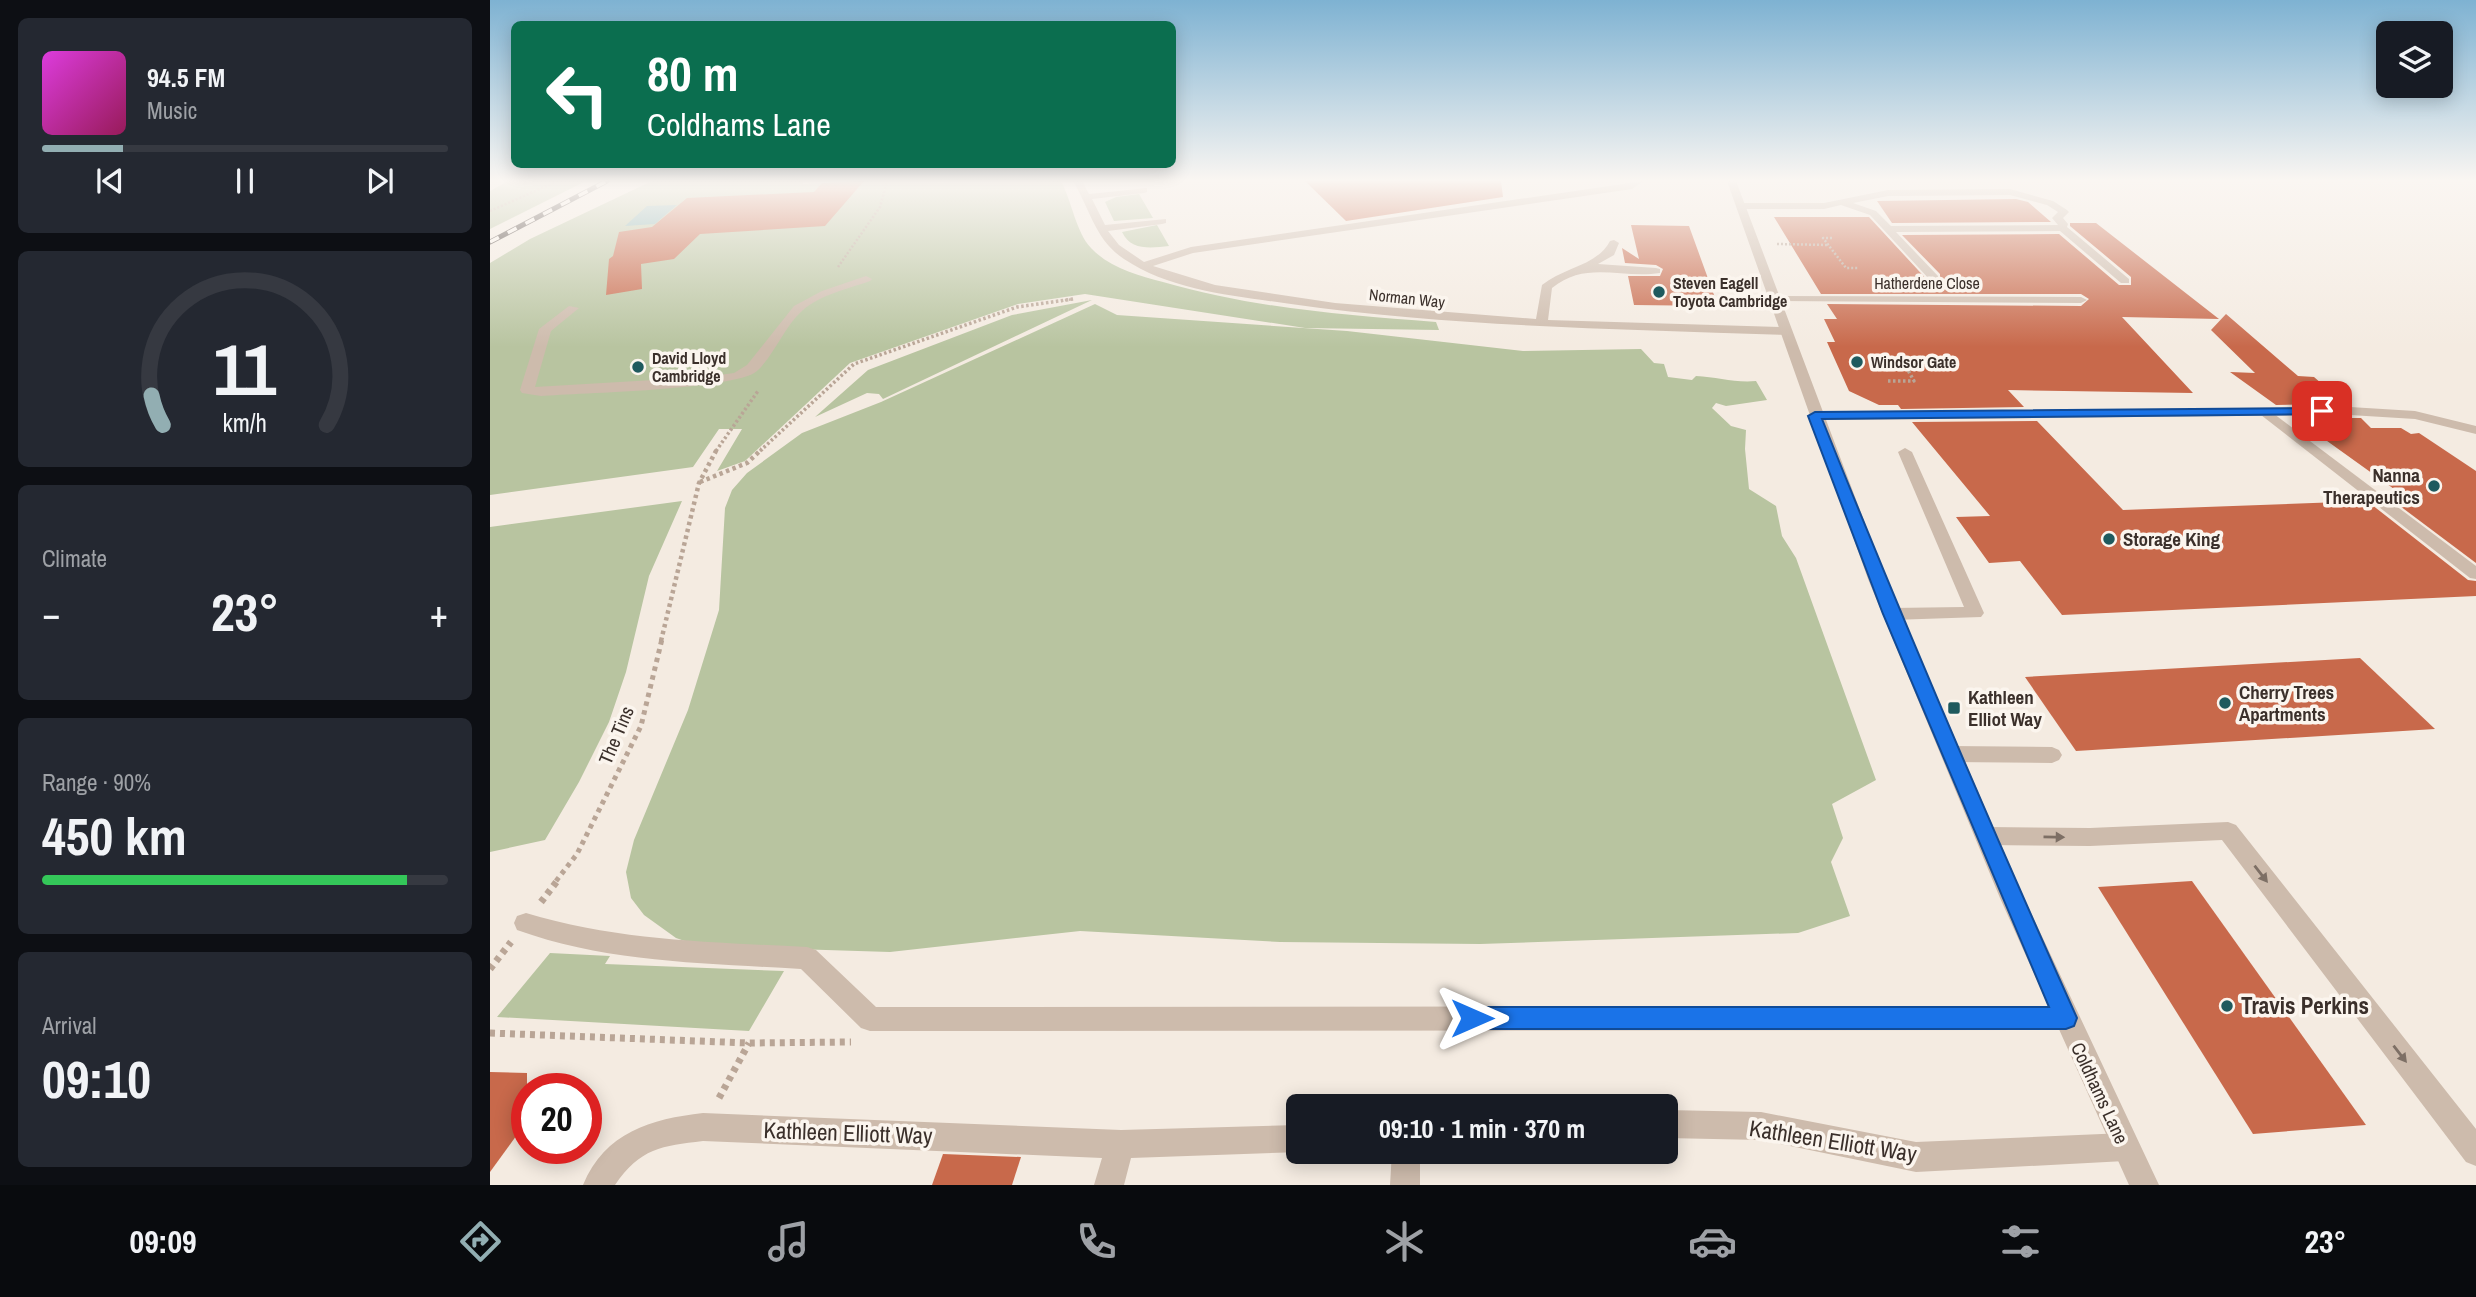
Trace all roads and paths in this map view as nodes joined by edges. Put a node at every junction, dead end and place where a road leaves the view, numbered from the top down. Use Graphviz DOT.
graph roads {
  1 [pos="1105,236"];
  2 [pos="1287,236"];
  3 [pos="1752,236"];
  4 [pos="1896,236"];
  5 [pos="2072,236"];
  6 [pos="1832,238"];
  7 [pos="1614,243"];
  8 [pos="1755,244"];
  9 [pos="1828,245"];
  10 [pos="1143,266"];
  11 [pos="1586,267"];
  12 [pos="1858,268"];
  13 [pos="1656,271"];
  14 [pos="1934,278"];
  15 [pos="866,279"];
  16 [pos="2125,281"];
  17 [pos="1773,298"];
  18 [pos="1073,299"];
  19 [pos="2081,300"];
  20 [pos="573,308"];
  21 [pos="1542,323"];
  22 [pos="1784,331"];
  23 [pos="1917,360"];
  24 [pos="1888,381"];
  25 [pos="2266,412"];
  26 [pos="1815,416"];
  27 [pos="2476,430"];
  28 [pos="1905,452"];
  29 [pos="2476,574"];
  30 [pos="1892,614"];
  31 [pos="1951,754"];
  32 [pos="2052,755"];
  33 [pos="1986,836"];
  34 [pos="526,923"];
  35 [pos="490,969"];
  36 [pos="2066,1018"];
  37 [pos="749,1043"];
  38 [pos="1678,1124"];
  39 [pos="703,1127"];
  40 [pos="1286,1139"];
  41 [pos="1121,1144"];
  42 [pos="2125,1147"];
  43 [pos="2476,1152"];
  44 [pos="1406,1164"];
  45 [pos="598,1185"];
  46 [pos="1109,1185"];
  47 [pos="1405,1185"];
  48 [pos="2144,1185"];
  1 -- 10 [label="street, Norman Way"];
  2 -- 10 [label="street"];
  3 -- 8 [label="street, Coldhams Lane"];
  4 -- 14 [label="street"];
  5 -- 16 [label="street"];
  6 -- 9 [label="path"];
  7 -- 11 [label="street"];
  8 -- 9 [label="path"];
  8 -- 17 [label="street, Coldhams Lane"];
  9 -- 12 [label="path"];
  10 -- 21 [label="street, Norman Way"];
  11 -- 13 [label="street"];
  11 -- 21 [label="street"];
  15 -- 20 [label="street"];
  17 -- 19 [label="street, Hatherdene Close"];
  17 -- 22 [label="street, Coldhams Lane"];
  18 -- 34 [label="path, The Tins"];
  21 -- 22 [label="street, Norman Way"];
  22 -- 26 [label="street, Coldhams Lane"];
  23 -- 24 [label="path"];
  25 -- 26 [label="street"];
  25 -- 27 [label="street"];
  25 -- 29 [label="street"];
  26 -- 30 [label="street, Coldhams Lane"];
  28 -- 30 [label="street"];
  30 -- 31 [label="street, Coldhams Lane"];
  31 -- 32 [label="street"];
  31 -- 33 [label="street, Coldhams Lane"];
  33 -- 36 [label="street, Coldhams Lane"];
  33 -- 43 [label="street, one-way"];
  34 -- 35 [label="path, The Tins"];
  34 -- 36 [label="street"];
  36 -- 42 [label="street, Coldhams Lane"];
  37 -- 39 [label="path"];
  38 -- 42 [label="street, Kathleen Elliott Way"];
  39 -- 41 [label="street, Kathleen Elliott Way"];
  39 -- 45 [label="street, Kathleen Elliott Way"];
  40 -- 41 [label="street, Kathleen Elliott Way"];
  41 -- 46 [label="street"];
  42 -- 48 [label="street, Coldhams Lane"];
  44 -- 47 [label="street"];
}
